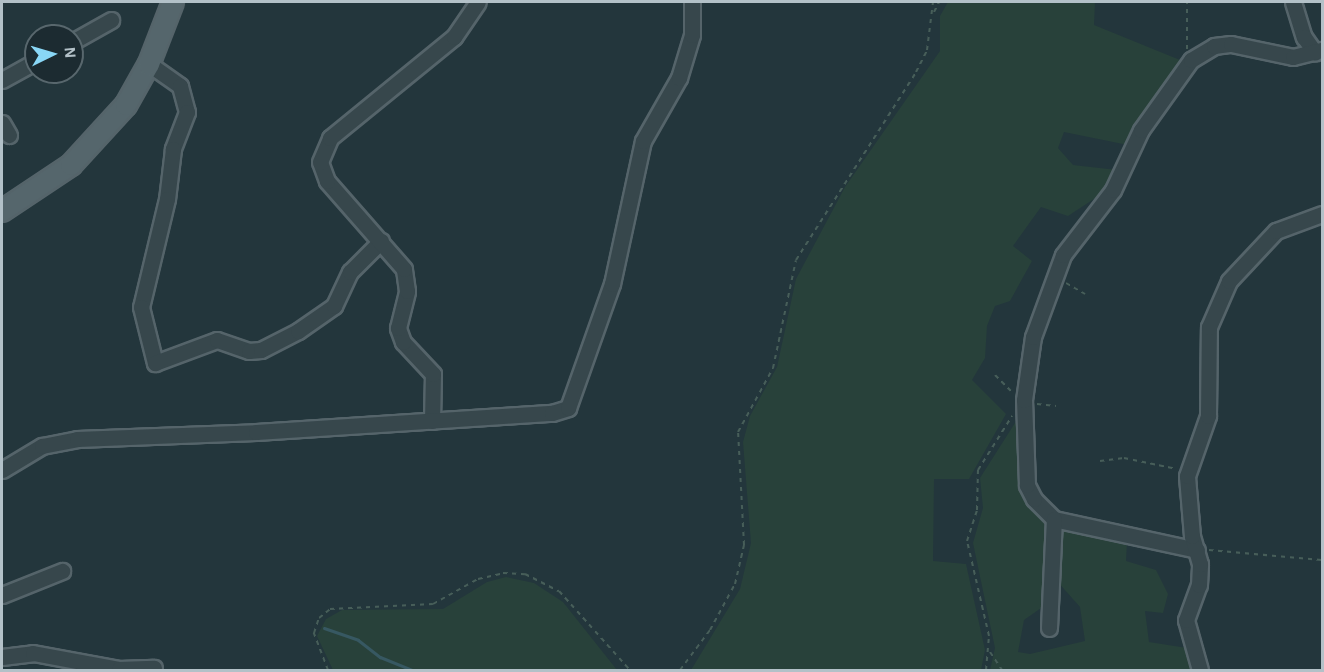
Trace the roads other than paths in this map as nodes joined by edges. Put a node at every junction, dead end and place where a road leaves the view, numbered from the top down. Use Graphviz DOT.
graph roads {
  1 [pos="173,2"];
  2 [pos="478,2"];
  3 [pos="692,2"];
  4 [pos="1293,2"];
  5 [pos="111,20"];
  6 [pos="84,35"];
  7 [pos="1319,52"];
  8 [pos="149,64"];
  9 [pos="24,68"];
  10 [pos="2,80"];
  11 [pos="2,211"];
  12 [pos="1323,214"];
  13 [pos="381,241"];
  14 [pos="432,421"];
  15 [pos="2,470"];
  16 [pos="1053,519"];
  17 [pos="1197,550"];
  18 [pos="62,571"];
  19 [pos="2,595"];
  20 [pos="1049,628"];
  21 [pos="2,657"];
  22 [pos="154,668"];
  23 [pos="1200,670"];
  1 -- 8 [label="main road"];
  2 -- 13 [label="street"];
  3 -- 14 [label="street"];
  4 -- 7 [label="street"];
  5 -- 6 [label="street"];
  7 -- 16 [label="street"];
  8 -- 11 [label="main road"];
  8 -- 13 [label="street"];
  9 -- 10 [label="street"];
  12 -- 17 [label="street"];
  13 -- 14 [label="street"];
  14 -- 15 [label="street"];
  16 -- 17 [label="street"];
  16 -- 20 [label="street"];
  17 -- 23 [label="street"];
  18 -- 19 [label="street"];
  21 -- 22 [label="street"];
}
